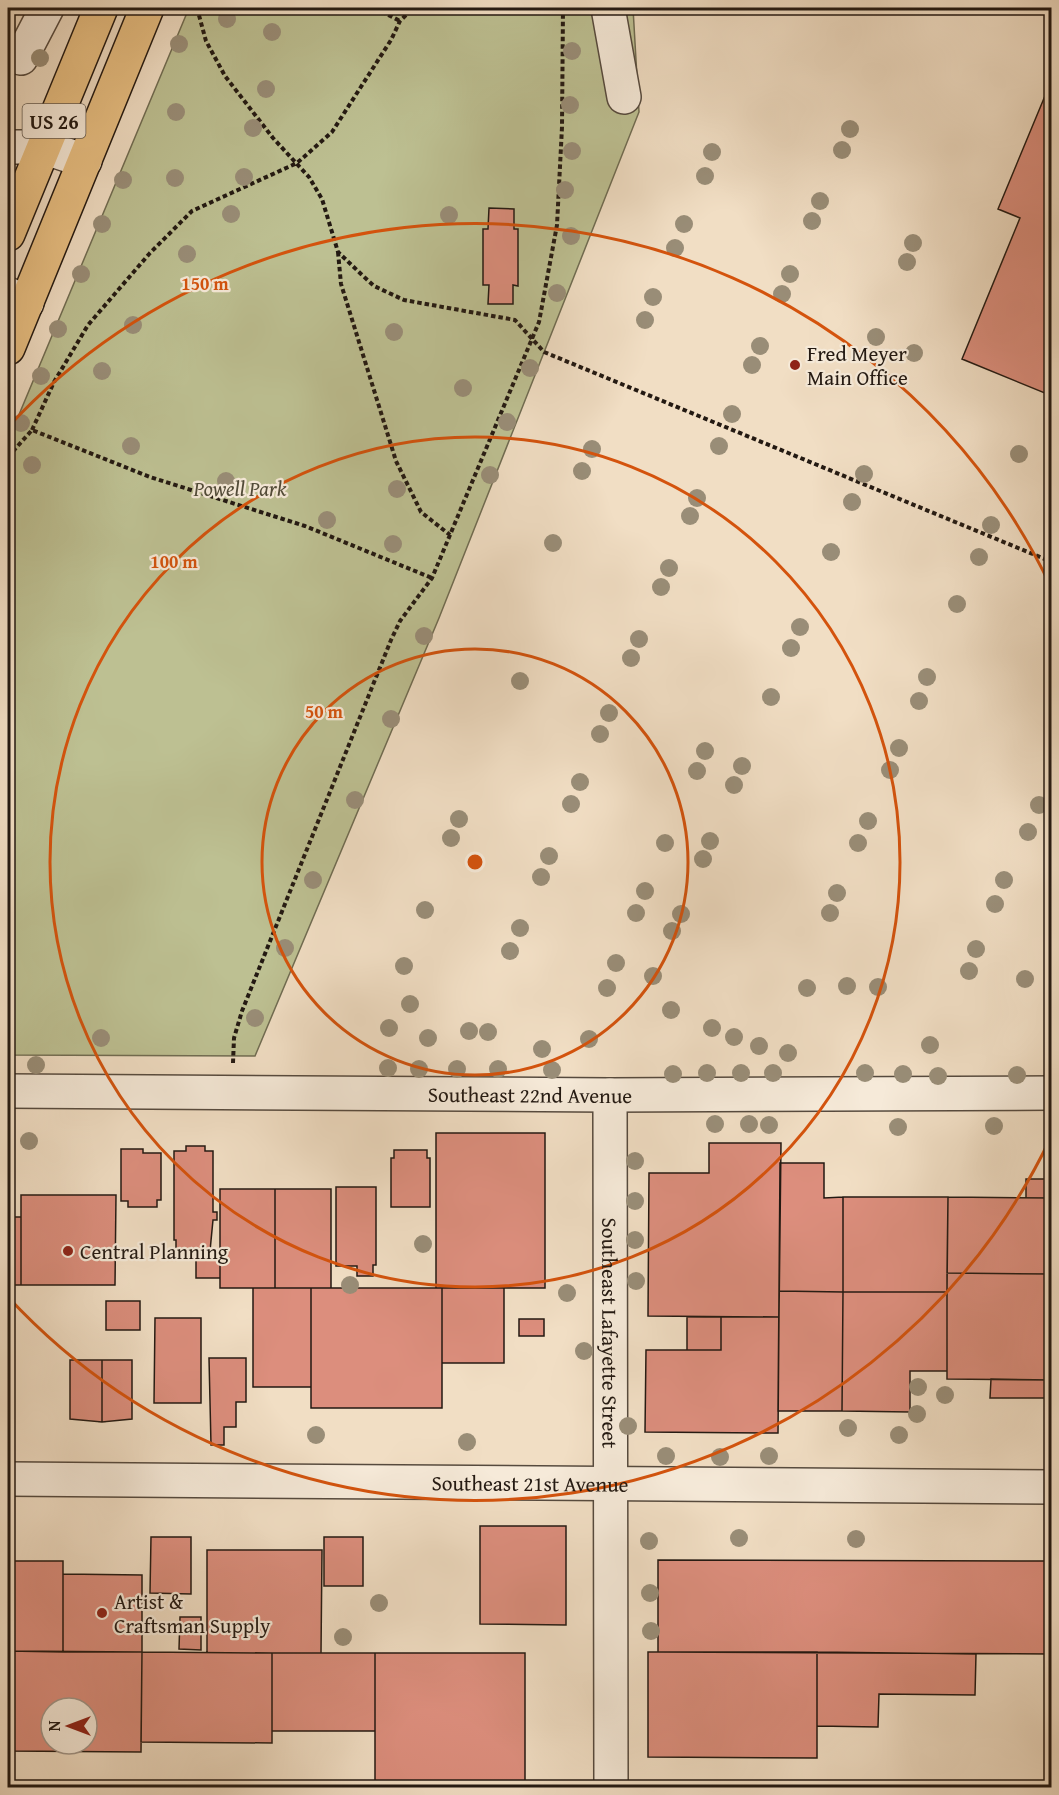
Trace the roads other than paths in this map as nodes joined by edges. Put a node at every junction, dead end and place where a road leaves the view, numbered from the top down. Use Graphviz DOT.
graph roads {
  1 [pos="47,8"];
  2 [pos="101,8"];
  3 [pos="147,8"];
  4 [pos="608,8"];
  5 [pos="21,58"];
  6 [pos="624,97"];
  7 [pos="8,147"];
  8 [pos="43,147"];
  9 [pos="85,161"];
  10 [pos="8,234"];
  11 [pos="17,299"];
  12 [pos="8,348"];
  13 [pos="8,1091"];
  14 [pos="1052,1093"];
  15 [pos="610,1095"];
  16 [pos="8,1479"];
  17 [pos="610,1482"];
  18 [pos="1052,1487"];
  19 [pos="611,1788"];
  1 -- 5 [label="street"];
  2 -- 8 [label="main road, US 26"];
  3 -- 9 [label="main road, US 26"];
  4 -- 6 [label="street"];
  7 -- 8 [label="street"];
  8 -- 9 [label="street"];
  8 -- 10 [label="main road, US 26"];
  9 -- 11 [label="main road, US 26"];
  11 -- 12 [label="main road, US 26"];
  13 -- 15 [label="street, Southeast 22nd Avenue"];
  14 -- 15 [label="street, Southeast 22nd Avenue"];
  15 -- 17 [label="street, Southeast Lafayette Street"];
  16 -- 17 [label="street, Southeast 21st Avenue"];
  17 -- 18 [label="street, Southeast 21st Avenue"];
  17 -- 19 [label="street, Southeast Lafayette Street"];
}
